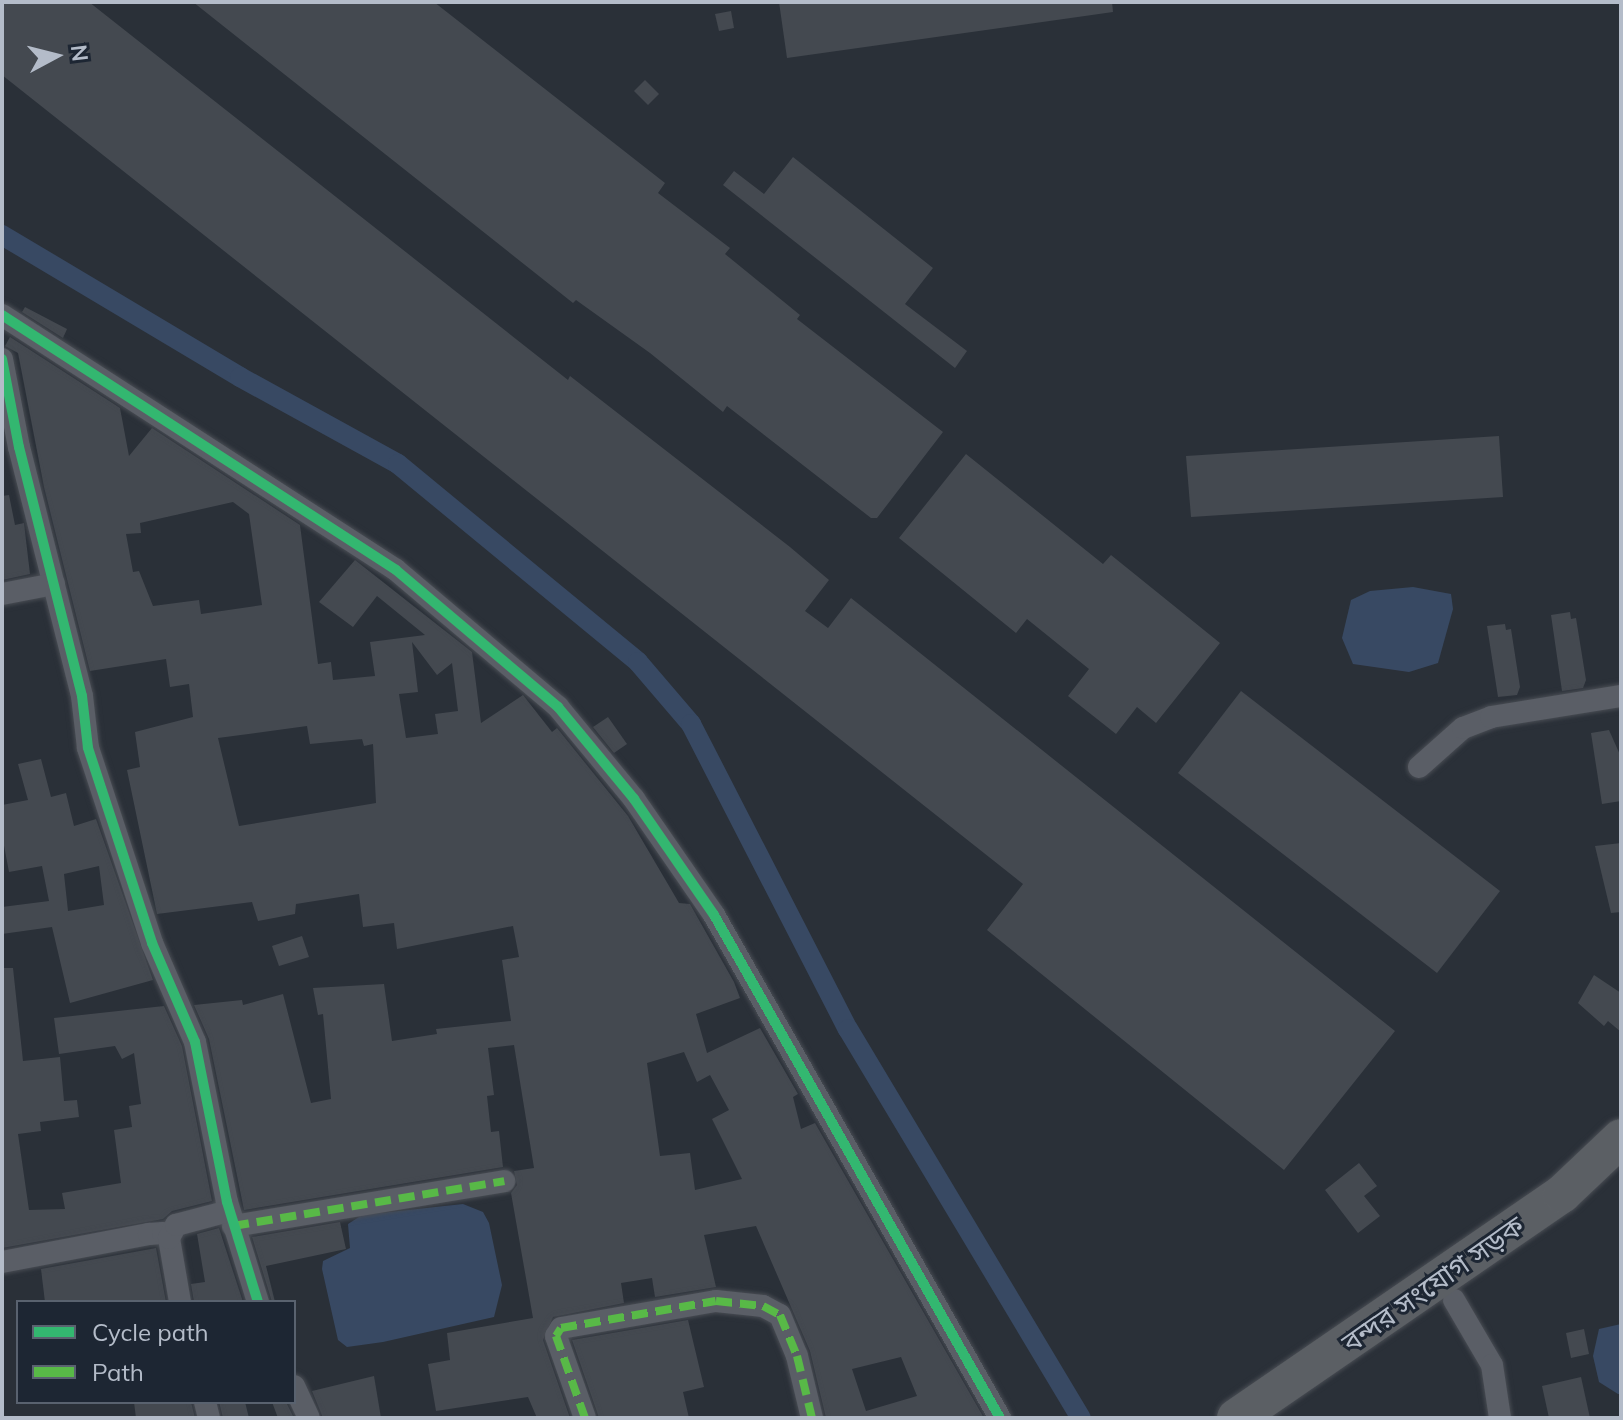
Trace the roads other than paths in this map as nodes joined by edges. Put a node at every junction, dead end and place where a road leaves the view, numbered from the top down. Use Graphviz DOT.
graph roads {
  1 [pos="2,315"];
  2 [pos="2,359"];
  3 [pos="54,584"];
  4 [pos="2,594"];
  5 [pos="1621,696"];
  6 [pos="1419,767"];
  7 [pos="1621,1138"];
  8 [pos="1621,1170"];
  9 [pos="504,1181"];
  10 [pos="231,1218"];
  11 [pos="169,1238"];
  12 [pos="2,1262"];
  13 [pos="180,1300"];
  14 [pos="257,1300"];
  15 [pos="1454,1300"];
  16 [pos="296,1390"];
  17 [pos="1253,1416"];
  18 [pos="309,1418"];
  19 [pos="585,1418"];
  20 [pos="812,1418"];
  21 [pos="1000,1418"];
  22 [pos="1500,1418"];
  1 -- 21 [label="street"];
  2 -- 3 [label="street"];
  3 -- 4 [label="street"];
  3 -- 10 [label="street"];
  5 -- 6 [label="street"];
  7 -- 17 [label="highway, বন্দর সংযোগ সড়ক"];
  8 -- 15 [label="highway, বন্দর সংযোগ সড়ক"];
  9 -- 10 [label="street"];
  10 -- 11 [label="street"];
  10 -- 14 [label="street"];
  11 -- 12 [label="street"];
  11 -- 13 [label="street"];
  15 -- 17 [label="highway, বন্দর সংযোগ সড়ক"];
  15 -- 22 [label="street"];
  16 -- 18 [label="street"];
  19 -- 20 [label="street"];
}
